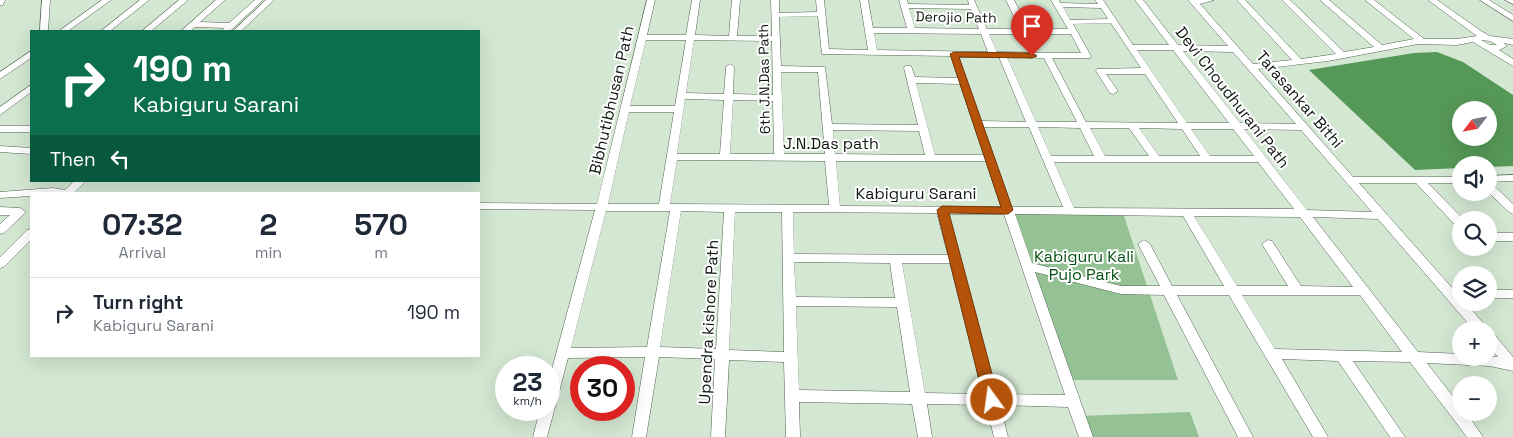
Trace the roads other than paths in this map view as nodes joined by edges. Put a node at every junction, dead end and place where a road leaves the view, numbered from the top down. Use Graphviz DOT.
graph roads {
  1 [pos="46,0"];
  2 [pos="106,0"];
  3 [pos="145,0"];
  4 [pos="184,0"];
  5 [pos="221,0"];
  6 [pos="259,0"];
  7 [pos="270,0"];
  8 [pos="274,0"];
  9 [pos="651,0"];
  10 [pos="696,0"];
  11 [pos="736,0"];
  12 [pos="775,0"];
  13 [pos="820,0"];
  14 [pos="864,0"];
  15 [pos="1010,0"];
  16 [pos="1139,0"];
  17 [pos="1210,0"];
  18 [pos="1241,0"];
  19 [pos="1286,0"];
  20 [pos="1324,0"];
  21 [pos="1369,0"];
  22 [pos="1427,0"];
  23 [pos="1432,0"];
  24 [pos="1484,0"];
  25 [pos="1509,0"];
  26 [pos="1193,1"];
  27 [pos="1056,2"];
  28 [pos="1513,2"];
  29 [pos="904,3"];
  30 [pos="943,3"];
  31 [pos="972,3"];
  32 [pos="1101,3"];
  33 [pos="776,14"];
  34 [pos="822,14"];
  35 [pos="1513,19"];
  36 [pos="1113,21"];
  37 [pos="1067,22"];
  38 [pos="193,24"];
  39 [pos="231,29"];
  40 [pos="44,30"];
  41 [pos="64,30"];
  42 [pos="106,30"];
  43 [pos="147,30"];
  44 [pos="186,30"];
  45 [pos="243,30"];
  46 [pos="869,30"];
  47 [pos="912,30"];
  48 [pos="983,31"];
  49 [pos="1026,32"];
  50 [pos="1073,32"];
  51 [pos="642,36"];
  52 [pos="690,37"];
  53 [pos="733,38"];
  54 [pos="776,39"];
  55 [pos="1476,39"];
  56 [pos="1422,42"];
  57 [pos="1457,42"];
  58 [pos="1490,43"];
  59 [pos="1513,43"];
  60 [pos="1503,46"];
  61 [pos="1131,47"];
  62 [pos="1176,48"];
  63 [pos="1380,48"];
  64 [pos="1235,49"];
  65 [pos="873,53"];
  66 [pos="954,54"];
  67 [pos="30,55"];
  68 [pos="998,55"];
  69 [pos="1342,55"];
  70 [pos="1047,56"];
  71 [pos="1513,58"];
  72 [pos="1298,62"];
  73 [pos="1513,63"];
  74 [pos="730,67"];
  75 [pos="1252,67"];
  76 [pos="908,68"];
  77 [pos="777,69"];
  78 [pos="1147,71"];
  79 [pos="0,76"];
  80 [pos="911,80"];
  81 [pos="963,81"];
  82 [pos="30,89"];
  83 [pos="1113,91"];
  84 [pos="681,96"];
  85 [pos="728,97"];
  86 [pos="778,98"];
  87 [pos="624,109"];
  88 [pos="679,109"];
  89 [pos="0,112"];
  90 [pos="978,124"];
  91 [pos="1033,124"];
  92 [pos="1083,125"];
  93 [pos="1132,125"];
  94 [pos="1185,126"];
  95 [pos="828,127"];
  96 [pos="1237,127"];
  97 [pos="1304,127"];
  98 [pos="29,128"];
  99 [pos="923,128"];
  100 [pos="0,129"];
  101 [pos="0,150"];
  102 [pos="30,150"];
  103 [pos="672,157"];
  104 [pos="725,157"];
  105 [pos="779,157"];
  106 [pos="830,158"];
  107 [pos="931,158"];
  108 [pos="990,158"];
  109 [pos="1048,159"];
  110 [pos="1101,159"];
  111 [pos="1156,159"];
  112 [pos="1207,159"];
  113 [pos="1262,159"];
  114 [pos="1513,178"];
  115 [pos="1497,179"];
  116 [pos="1351,180"];
  117 [pos="1452,180"];
  118 [pos="1420,181"];
  119 [pos="80,182"];
  120 [pos="85,182"];
  121 [pos="47,192"];
  122 [pos="62,192"];
  123 [pos="71,192"];
  124 [pos="71,192"];
  125 [pos="30,194"];
  126 [pos="0,195"];
  127 [pos="1497,195"];
  128 [pos="480,206"];
  129 [pos="601,208"];
  130 [pos="670,208"];
  131 [pos="730,208"];
  132 [pos="787,209"];
  133 [pos="835,209"];
  134 [pos="942,210"];
  135 [pos="1008,210"];
  136 [pos="1513,210"];
  137 [pos="0,211"];
  138 [pos="1070,211"];
  139 [pos="1186,212"];
  140 [pos="1304,213"];
  141 [pos="1452,215"];
  142 [pos="1382,216"];
  143 [pos="0,230"];
  144 [pos="30,234"];
  145 [pos="1497,237"];
  146 [pos="1513,237"];
  147 [pos="1144,244"];
  148 [pos="1268,244"];
  149 [pos="788,258"];
  150 [pos="895,259"];
  151 [pos="955,259"];
  152 [pos="0,264"];
  153 [pos="1027,266"];
  154 [pos="1168,289"];
  155 [pos="1233,290"];
  156 [pos="1296,290"];
  157 [pos="1452,290"];
  158 [pos="1364,291"];
  159 [pos="1497,294"];
  160 [pos="1513,294"];
  161 [pos="789,301"];
  162 [pos="902,304"];
  163 [pos="1497,347"];
  164 [pos="652,352"];
  165 [pos="563,353"];
  166 [pos="1271,354"];
  167 [pos="722,356"];
  168 [pos="1342,356"];
  169 [pos="790,357"];
  170 [pos="1415,357"];
  171 [pos="560,364"];
  172 [pos="1513,366"];
  173 [pos="792,396"];
  174 [pos="918,398"];
  175 [pos="992,400"];
  176 [pos="1073,401"];
  177 [pos="544,421"];
  178 [pos="540,437"];
  179 [pos="638,437"];
  180 [pos="718,437"];
  181 [pos="793,437"];
  182 [pos="925,437"];
  183 [pos="1001,437"];
  184 [pos="1086,437"];
  185 [pos="1246,437"];
  186 [pos="1321,437"];
  187 [pos="1398,437"];
  188 [pos="1476,437"];
  1 -- 40 [label="street"];
  2 -- 41 [label="street"];
  3 -- 42 [label="street"];
  4 -- 43 [label="street"];
  5 -- 38 [label="street"];
  6 -- 39 [label="street"];
  7 -- 39 [label="street"];
  8 -- 45 [label="street"];
  9 -- 51 [label="street, Bibhutibhusan Path"];
  10 -- 52 [label="street"];
  11 -- 53 [label="street"];
  12 -- 33 [label="street, 6th J.N.Das Path"];
  13 -- 34 [label="street"];
  14 -- 46 [label="street"];
  15 -- 49 [label="street"];
  16 -- 62 [label="street, Devi Choudhurani Path"];
  17 -- 26 [label="street"];
  18 -- 72 [label="street"];
  19 -- 69 [label="street"];
  20 -- 63 [label="street"];
  21 -- 56 [label="street"];
  22 -- 55 [label="street"];
  23 -- 58 [label="street"];
  24 -- 35 [label="street"];
  25 -- 28 [label="street"];
  26 -- 64 [label="street, Tarasankar Bithi"];
  27 -- 32 [label="street"];
  27 -- 37 [label="street"];
  29 -- 30 [label="street"];
  29 -- 47 [label="street"];
  30 -- 31 [label="street"];
  31 -- 48 [label="street"];
  32 -- 36 [label="street"];
  33 -- 34 [label="street"];
  33 -- 54 [label="street, 6th J.N.Das Path"];
  34 -- 65 [label="street"];
  36 -- 37 [label="street"];
  36 -- 61 [label="street"];
  37 -- 50 [label="street"];
  38 -- 39 [label="street"];
  38 -- 44 [label="street"];
  46 -- 47 [label="street, Derojio Path"];
  46 -- 65 [label="street"];
  47 -- 48 [label="street, Derojio Path"];
  48 -- 49 [label="street, Derojio Path"];
  48 -- 68 [label="street"];
  49 -- 50 [label="street, Derojio Path"];
  50 -- 70 [label="street"];
  51 -- 52 [label="street"];
  51 -- 87 [label="street, Bibhutibhusan Path"];
  52 -- 53 [label="street"];
  52 -- 84 [label="street"];
  53 -- 54 [label="street"];
  54 -- 77 [label="street, 6th J.N.Das Path"];
  55 -- 57 [label="street"];
  55 -- 58 [label="street"];
  56 -- 57 [label="street"];
  56 -- 63 [label="street"];
  57 -- 58 [label="street"];
  58 -- 59 [label="street"];
  58 -- 60 [label="street"];
  58 -- 73 [label="street"];
  59 -- 60 [label="street"];
  60 -- 71 [label="street"];
  61 -- 62 [label="street"];
  61 -- 78 [label="street"];
  62 -- 64 [label="street"];
  62 -- 96 [label="street, Devi Choudhurani Path"];
  63 -- 69 [label="street"];
  64 -- 75 [label="street, Tarasankar Bithi"];
  65 -- 66 [label="street"];
  66 -- 68 [label="street"];
  66 -- 81 [label="street"];
  67 -- 79 [label="street"];
  68 -- 70 [label="street"];
  68 -- 91 [label="street"];
  69 -- 72 [label="street"];
  70 -- 92 [label="street"];
  72 -- 75 [label="street"];
  74 -- 85 [label="street"];
  75 -- 97 [label="street, Tarasankar Bithi"];
  76 -- 80 [label="street"];
  77 -- 86 [label="street, 6th J.N.Das Path"];
  77 -- 95 [label="street"];
  78 -- 83 [label="street"];
  78 -- 94 [label="street"];
  80 -- 81 [label="street"];
  80 -- 99 [label="street"];
  81 -- 90 [label="street"];
  82 -- 89 [label="street"];
  84 -- 85 [label="street"];
  84 -- 88 [label="street"];
  85 -- 86 [label="street"];
  85 -- 104 [label="street"];
  86 -- 105 [label="street, 6th J.N.Das Path"];
  87 -- 88 [label="street"];
  87 -- 129 [label="street, Bibhutibhusan Path"];
  88 -- 103 [label="street"];
  90 -- 91 [label="street"];
  90 -- 108 [label="street"];
  91 -- 92 [label="street"];
  91 -- 109 [label="street"];
  92 -- 93 [label="street"];
  92 -- 110 [label="street"];
  93 -- 94 [label="street"];
  93 -- 111 [label="street"];
  94 -- 96 [label="street"];
  94 -- 112 [label="street"];
  95 -- 99 [label="street"];
  95 -- 106 [label="street"];
  96 -- 97 [label="street"];
  96 -- 113 [label="street, Devi Choudhurani Path"];
  97 -- 116 [label="street, Tarasankar Bithi"];
  98 -- 100 [label="street"];
  99 -- 107 [label="street"];
  101 -- 102 [label="street"];
  103 -- 104 [label="street, J.N.Das path"];
  103 -- 130 [label="street"];
  104 -- 105 [label="street, J.N.Das path"];
  105 -- 106 [label="street, J.N.Das path"];
  106 -- 107 [label="street, J.N.Das path"];
  106 -- 133 [label="street"];
  107 -- 108 [label="street, J.N.Das path"];
  108 -- 135 [label="street"];
  109 -- 110 [label="street"];
  109 -- 138 [label="street"];
  110 -- 111 [label="street"];
  111 -- 112 [label="street"];
  112 -- 113 [label="street"];
  113 -- 140 [label="street, Devi Choudhurani Path"];
  114 -- 115 [label="street"];
  116 -- 118 [label="street"];
  116 -- 142 [label="street, Tarasankar Bithi"];
  117 -- 118 [label="street"];
  118 -- 141 [label="street"];
  119 -- 123 [label="street"];
  120 -- 124 [label="street"];
  121 -- 122 [label="street"];
  125 -- 126 [label="street"];
  127 -- 136 [label="street"];
  128 -- 129 [label="street, Kabiguru Sarani"];
  129 -- 130 [label="street, Kabiguru Sarani"];
  129 -- 165 [label="street, Bibhutibhusan Path"];
  130 -- 131 [label="street, Kabiguru Sarani"];
  130 -- 164 [label="street"];
  131 -- 132 [label="street, Kabiguru Sarani"];
  131 -- 167 [label="street, Upendra kishore Path"];
  132 -- 133 [label="street, Kabiguru Sarani"];
  132 -- 149 [label="street"];
  133 -- 134 [label="street, Kabiguru Sarani"];
  134 -- 135 [label="street, Kabiguru Sarani"];
  134 -- 151 [label="street"];
  135 -- 138 [label="street, Kabiguru Sarani"];
  135 -- 153 [label="street"];
  137 -- 143 [label="street"];
  138 -- 139 [label="street, Kabiguru Sarani"];
  139 -- 140 [label="street, Kabiguru Sarani"];
  139 -- 155 [label="street"];
  140 -- 142 [label="street, Kabiguru Sarani"];
  140 -- 158 [label="street, Devi Choudhurani Path"];
  142 -- 157 [label="street, Tarasankar Bithi"];
  144 -- 152 [label="street"];
  145 -- 146 [label="street"];
  147 -- 154 [label="street"];
  148 -- 156 [label="street"];
  149 -- 150 [label="street"];
  149 -- 161 [label="street"];
  150 -- 151 [label="street"];
  150 -- 162 [label="street"];
  151 -- 175 [label="street"];
  153 -- 154 [label="street"];
  153 -- 176 [label="street"];
  154 -- 155 [label="street"];
  154 -- 185 [label="street"];
  155 -- 156 [label="street"];
  155 -- 166 [label="street"];
  156 -- 158 [label="street"];
  158 -- 170 [label="street, Devi Choudhurani Path"];
  159 -- 160 [label="street"];
  161 -- 162 [label="street"];
  161 -- 169 [label="street"];
  162 -- 174 [label="street"];
  163 -- 172 [label="street"];
  164 -- 165 [label="street"];
  164 -- 167 [label="street"];
  164 -- 179 [label="street"];
  165 -- 171 [label="street, Bibhutibhusan Path"];
  166 -- 168 [label="street"];
  166 -- 186 [label="street"];
  167 -- 169 [label="street"];
  167 -- 180 [label="street, Upendra kishore Path"];
  168 -- 170 [label="street"];
  168 -- 187 [label="street"];
  169 -- 173 [label="street"];
  170 -- 172 [label="street"];
  170 -- 188 [label="street, Devi Choudhurani Path"];
  173 -- 174 [label="street"];
  173 -- 181 [label="street"];
  174 -- 175 [label="street"];
  174 -- 182 [label="street"];
  175 -- 176 [label="street"];
  175 -- 183 [label="street"];
  176 -- 184 [label="street"];
  177 -- 178 [label="street"];
}
